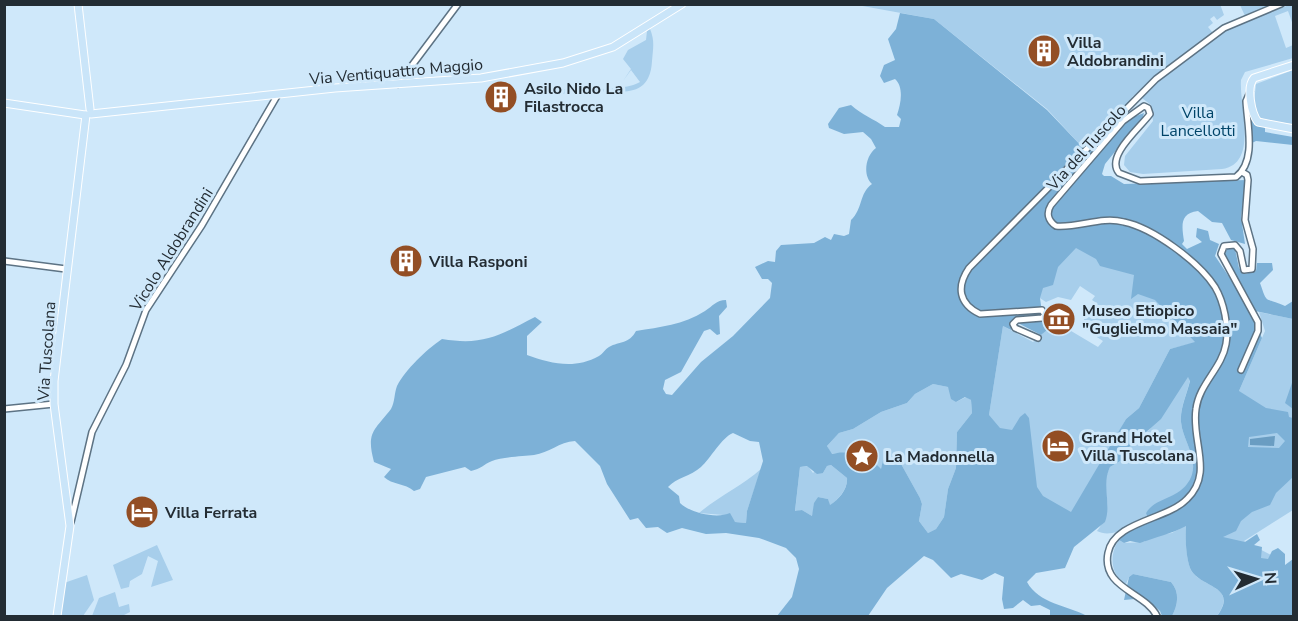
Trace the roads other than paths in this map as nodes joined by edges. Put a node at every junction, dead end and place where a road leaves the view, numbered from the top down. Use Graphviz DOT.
graph roads {
  1 [pos="78,4"];
  2 [pos="458,4"];
  3 [pos="682,4"];
  4 [pos="1281,4"];
  5 [pos="1293,65"];
  6 [pos="398,84"];
  7 [pos="1250,92"];
  8 [pos="277,96"];
  9 [pos="1137,100"];
  10 [pos="4,103"];
  11 [pos="1141,107"];
  12 [pos="87,112"];
  13 [pos="1293,129"];
  14 [pos="1242,172"];
  15 [pos="4,261"];
  16 [pos="66,268"];
  17 [pos="1038,338"];
  18 [pos="1241,370"];
  19 [pos="54,404"];
  20 [pos="4,409"];
  21 [pos="71,504"];
  22 [pos="57,616"];
  23 [pos="1157,616"];
  1 -- 12 [label="main road, Via Tuscolana"];
  2 -- 6 [label="street"];
  3 -- 6 [label="main road, Via Ventiquattro Maggio"];
  4 -- 9 [label="street"];
  5 -- 7 [label="main road"];
  6 -- 8 [label="main road, Via Ventiquattro Maggio"];
  7 -- 13 [label="main road"];
  7 -- 14 [label="street"];
  8 -- 12 [label="main road, Via Ventiquattro Maggio"];
  8 -- 21 [label="street, Vicolo Aldobrandini"];
  9 -- 11 [label="street"];
  9 -- 17 [label="street"];
  10 -- 12 [label="main road, Via Ventiquattro Maggio"];
  11 -- 14 [label="street, Via del Tuscolo"];
  11 -- 23 [label="street, Via del Tuscolo"];
  12 -- 16 [label="main road, Via Tuscolana"];
  14 -- 18 [label="street"];
  15 -- 16 [label="street"];
  16 -- 19 [label="main road, Via Tuscolana"];
  19 -- 20 [label="street"];
  19 -- 21 [label="main road, Via Tuscolana"];
  21 -- 22 [label="main road, Via Tuscolana"];
}
